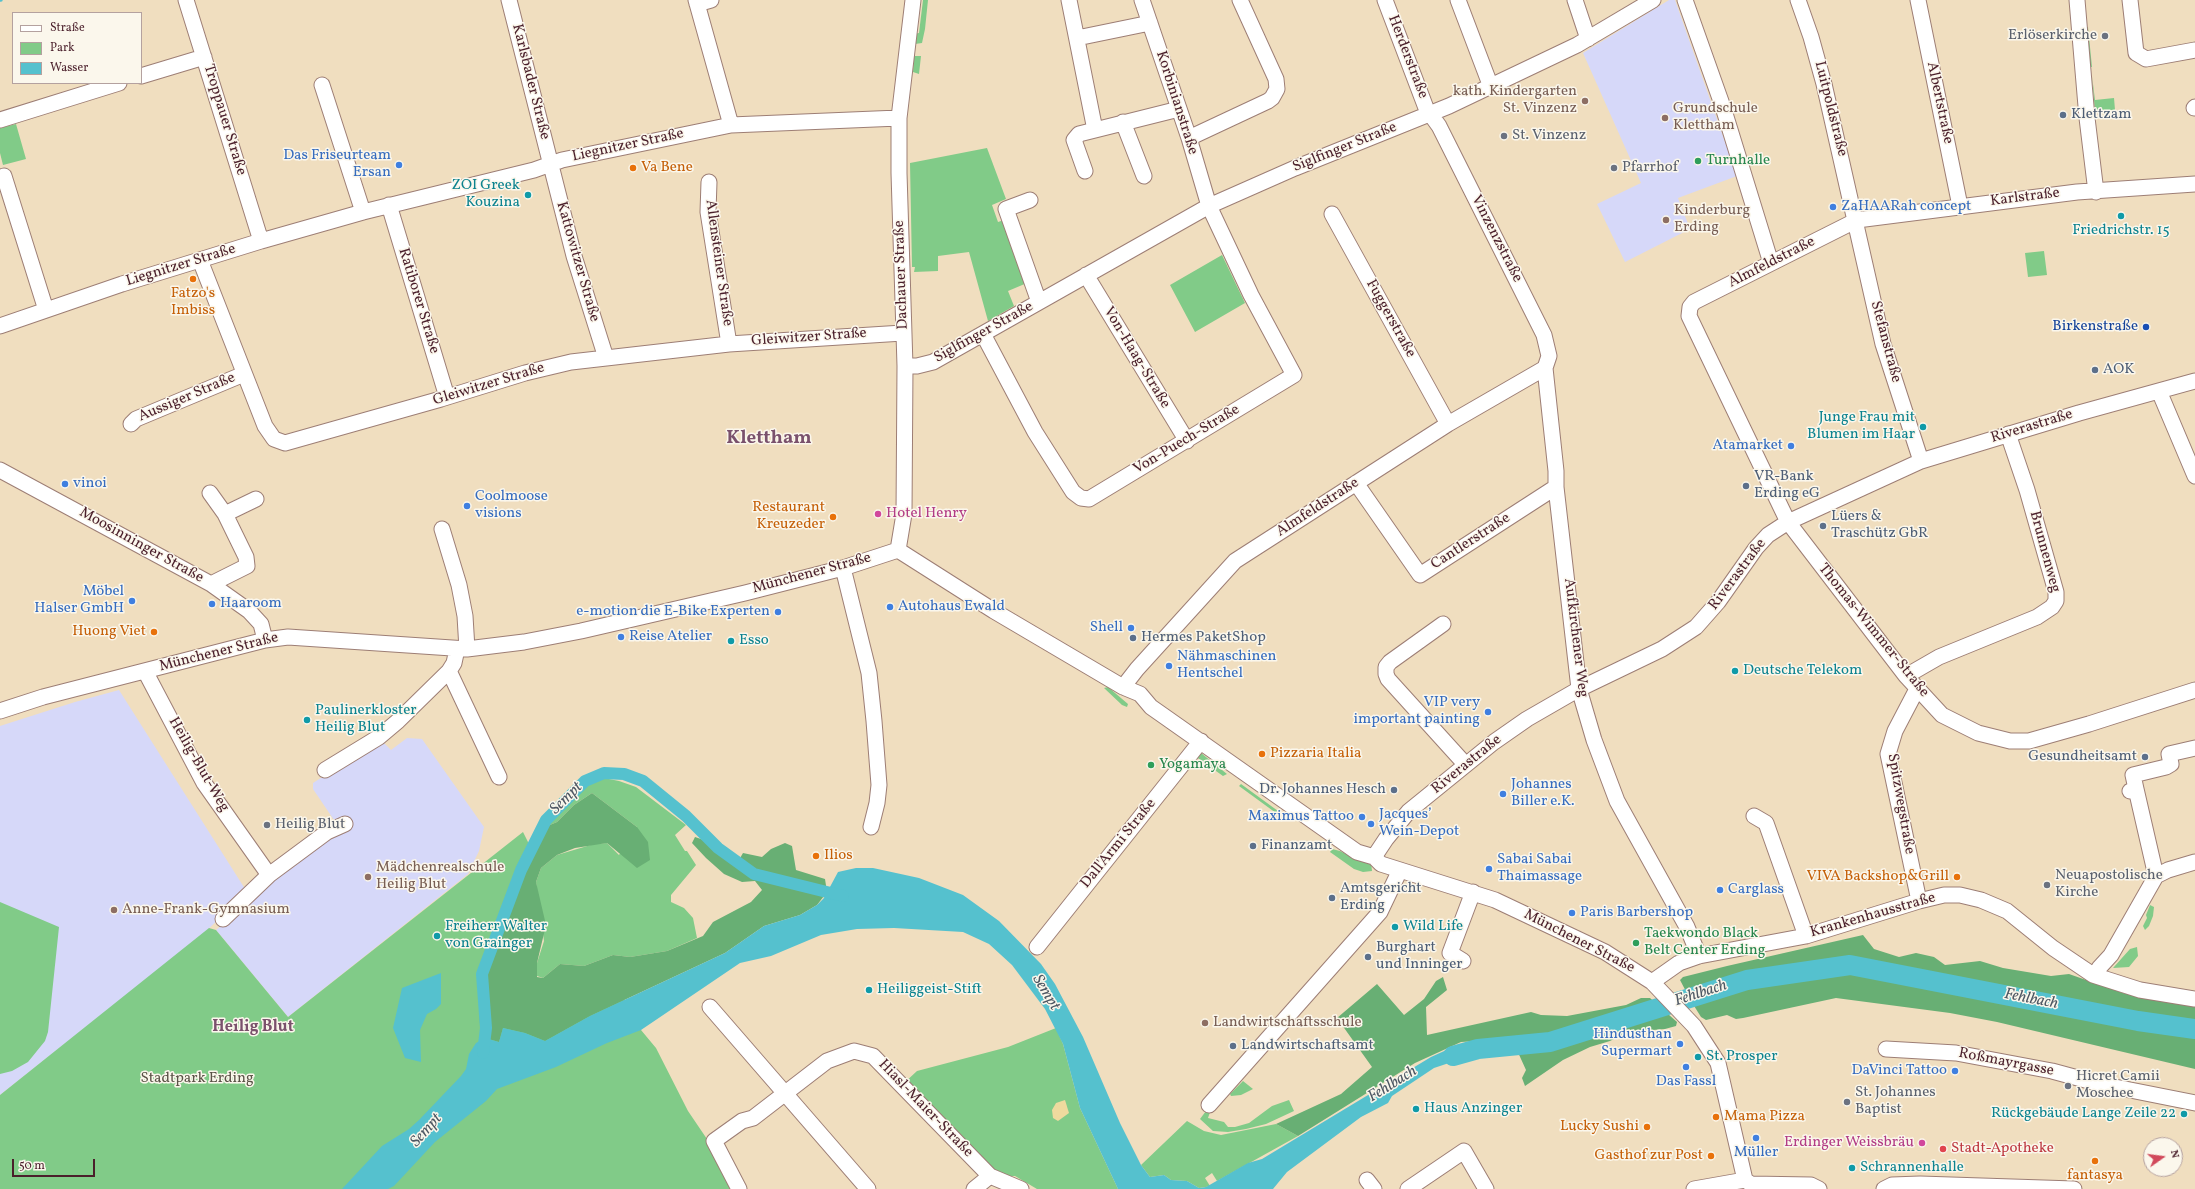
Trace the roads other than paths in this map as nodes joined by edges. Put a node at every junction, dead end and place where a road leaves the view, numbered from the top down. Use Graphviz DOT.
graph roads {
  1 [pos="186,0"];
  2 [pos="509,0"];
  3 [pos="913,0"];
  4 [pos="1069,0"];
  5 [pos="1142,0"];
  6 [pos="1240,0"];
  7 [pos="1385,0"];
  8 [pos="1458,0"];
  9 [pos="1575,0"];
  10 [pos="1653,0"];
  11 [pos="1685,0"];
  12 [pos="1798,0"];
  13 [pos="1918,0"];
  14 [pos="2077,0"];
  15 [pos="2130,0"];
  16 [pos="701,1"];
  17 [pos="1150,23"];
  18 [pos="1077,38"];
  19 [pos="1588,39"];
  20 [pos="2195,50"];
  21 [pos="204,56"];
  22 [pos="142,76"];
  23 [pos="116,84"];
  24 [pos="322,85"];
  25 [pos="1491,87"];
  26 [pos="1179,109"];
  27 [pos="1430,114"];
  28 [pos="899,118"];
  29 [pos="0,120"];
  30 [pos="1123,122"];
  31 [pos="732,124"];
  32 [pos="1095,130"];
  33 [pos="1189,138"];
  34 [pos="550,164"];
  35 [pos="1085,171"];
  36 [pos="4,176"];
  37 [pos="1144,176"];
  38 [pos="709,182"];
  39 [pos="2195,184"];
  40 [pos="2096,192"];
  41 [pos="1030,200"];
  42 [pos="389,205"];
  43 [pos="1209,206"];
  44 [pos="1960,206"];
  45 [pos="363,212"];
  46 [pos="1332,214"];
  47 [pos="1856,220"];
  48 [pos="261,241"];
  49 [pos="200,260"];
  50 [pos="1771,263"];
  51 [pos="1086,275"];
  52 [pos="1039,302"];
  53 [pos="1690,307"];
  54 [pos="46,310"];
  55 [pos="0,326"];
  56 [pos="903,333"];
  57 [pos="982,334"];
  58 [pos="729,344"];
  59 [pos="606,358"];
  60 [pos="905,366"];
  61 [pos="1545,368"];
  62 [pos="244,374"];
  63 [pos="2195,381"];
  64 [pos="2158,391"];
  65 [pos="447,397"];
  66 [pos="130,424"];
  67 [pos="1448,424"];
  68 [pos="2008,434"];
  69 [pos="1186,441"];
  70 [pos="1921,461"];
  71 [pos="0,470"];
  72 [pos="2195,476"];
  73 [pos="1356,483"];
  74 [pos="1556,487"];
  75 [pos="210,492"];
  76 [pos="256,499"];
  77 [pos="226,514"];
  78 [pos="1788,522"];
  79 [pos="442,529"];
  80 [pos="898,550"];
  81 [pos="843,568"];
  82 [pos="211,584"];
  83 [pos="1443,624"];
  84 [pos="265,640"];
  85 [pos="462,649"];
  86 [pos="145,671"];
  87 [pos="449,671"];
  88 [pos="1906,676"];
  89 [pos="1123,687"];
  90 [pos="1579,689"];
  91 [pos="1917,689"];
  92 [pos="2195,690"];
  93 [pos="0,711"];
  94 [pos="1201,741"];
  95 [pos="2195,748"];
  96 [pos="1465,764"];
  97 [pos="325,770"];
  98 [pos="499,777"];
  99 [pos="1754,816"];
  100 [pos="345,824"];
  101 [pos="871,827"];
  102 [pos="1374,857"];
  103 [pos="2195,862"];
  104 [pos="1400,870"];
  105 [pos="269,875"];
  106 [pos="2156,876"];
  107 [pos="1473,892"];
  108 [pos="1919,901"];
  109 [pos="223,919"];
  110 [pos="1806,936"];
  111 [pos="1037,947"];
  112 [pos="1699,956"];
  113 [pos="1463,961"];
  114 [pos="2099,968"];
  115 [pos="1652,982"];
  116 [pos="2195,999"];
  117 [pos="710,1008"];
  118 [pos="1886,1049"];
  119 [pos="785,1092"];
  120 [pos="2195,1103"];
  121 [pos="1209,1105"];
  122 [pos="990,1176"];
  123 [pos="1745,1180"];
  124 [pos="1920,1186"];
  125 [pos="1998,1188"];
  126 [pos="739,1189"];
  127 [pos="868,1189"];
  128 [pos="974,1189"];
  129 [pos="1021,1189"];
  130 [pos="1408,1189"];
  131 [pos="1486,1189"];
  132 [pos="1694,1189"];
  133 [pos="1818,1189"];
  134 [pos="1884,1189"];
  135 [pos="2074,1189"];
  1 -- 21 [label="street, Troppauer Straße"];
  2 -- 34 [label="street, Karlsbader Straße"];
  3 -- 28 [label="street, Dachauer Straße"];
  4 -- 18 [label="street"];
  5 -- 17 [label="street, Korbinianstraße"];
  6 -- 33 [label="street"];
  7 -- 27 [label="street, Herderstraße"];
  8 -- 25 [label="street"];
  9 -- 19 [label="street"];
  10 -- 19 [label="street, Siglfinger Straße"];
  11 -- 50 [label="street"];
  12 -- 47 [label="street, Luitpoldstraße"];
  13 -- 44 [label="street, Albertstraße"];
  14 -- 40 [label="street"];
  15 -- 20 [label="street"];
  16 -- 31 [label="street"];
  17 -- 18 [label="street"];
  17 -- 26 [label="street, Korbinianstraße"];
  18 -- 32 [label="street"];
  19 -- 25 [label="street, Siglfinger Straße"];
  21 -- 22 [label="street"];
  21 -- 48 [label="street, Troppauer Straße"];
  23 -- 29 [label="street"];
  24 -- 45 [label="street"];
  25 -- 27 [label="street, Siglfinger Straße"];
  26 -- 30 [label="street"];
  26 -- 33 [label="street, Korbinianstraße"];
  27 -- 43 [label="street, Siglfinger Straße"];
  27 -- 61 [label="street, Vinzenzstraße"];
  28 -- 31 [label="street, Liegnitzer Straße"];
  28 -- 56 [label="street, Dachauer Straße"];
  30 -- 32 [label="street"];
  30 -- 37 [label="street"];
  31 -- 34 [label="street, Liegnitzer Straße"];
  32 -- 35 [label="street"];
  33 -- 43 [label="street, Korbinianstraße"];
  34 -- 42 [label="street, Liegnitzer Straße"];
  34 -- 59 [label="street, Kattowitzer Straße"];
  36 -- 54 [label="street"];
  38 -- 58 [label="street, Allensteiner Straße"];
  39 -- 40 [label="street, Karlstraße"];
  40 -- 44 [label="street, Karlstraße"];
  41 -- 52 [label="street, Siglfinger Straße"];
  42 -- 45 [label="street, Liegnitzer Straße"];
  42 -- 65 [label="street, Ratiborer Straße"];
  43 -- 51 [label="street, Siglfinger Straße"];
  43 -- 69 [label="street, Von-Puech-Straße"];
  44 -- 47 [label="street, Karlstraße"];
  45 -- 48 [label="street, Liegnitzer Straße"];
  46 -- 67 [label="street, Fuggerstraße"];
  47 -- 50 [label="street, Almfeldstraße"];
  47 -- 70 [label="street, Stefanstraße"];
  48 -- 49 [label="street, Liegnitzer Straße"];
  49 -- 54 [label="street, Liegnitzer Straße"];
  49 -- 62 [label="street, Gleiwitzer Straße"];
  50 -- 53 [label="street, Almfeldstraße"];
  51 -- 52 [label="street, Siglfinger Straße"];
  51 -- 69 [label="street, Von-Haag-Straße"];
  52 -- 57 [label="street, Siglfinger Straße"];
  53 -- 78 [label="street, Thomas-Wimmer-Straße"];
  54 -- 55 [label="street, Liegnitzer Straße"];
  56 -- 58 [label="street, Gleiwitzer Straße"];
  56 -- 60 [label="street, Dachauer Straße"];
  57 -- 60 [label="street, Siglfinger Straße"];
  57 -- 69 [label="street, Von-Puech-Straße"];
  58 -- 59 [label="street, Gleiwitzer Straße"];
  59 -- 65 [label="street, Gleiwitzer Straße"];
  60 -- 80 [label="street, Dachauer Straße"];
  61 -- 67 [label="street, Almfeldstraße"];
  61 -- 74 [label="street, Aufkirchener Weg"];
  62 -- 65 [label="street, Gleiwitzer Straße"];
  62 -- 66 [label="street, Aussiger Straße"];
  63 -- 64 [label="street"];
  64 -- 68 [label="street, Riverastraße"];
  64 -- 72 [label="street"];
  67 -- 73 [label="street, Almfeldstraße"];
  68 -- 70 [label="street, Riverastraße"];
  68 -- 88 [label="street, Brunnenweg"];
  70 -- 78 [label="street, Riverastraße"];
  71 -- 82 [label="street, Moosinninger Straße"];
  73 -- 74 [label="street, Cantlerstraße"];
  73 -- 89 [label="street, Almfeldstraße"];
  74 -- 90 [label="street, Aufkirchener Weg"];
  75 -- 77 [label="street"];
  76 -- 77 [label="street"];
  77 -- 82 [label="street"];
  78 -- 88 [label="street, Thomas-Wimmer-Straße"];
  78 -- 90 [label="street, Riverastraße"];
  79 -- 85 [label="street"];
  80 -- 81 [label="street, Münchener Straße"];
  80 -- 89 [label="street, Münchener Straße"];
  81 -- 85 [label="street, Münchener Straße"];
  81 -- 101 [label="street"];
  82 -- 84 [label="street, Moosinninger Straße"];
  83 -- 96 [label="street"];
  84 -- 85 [label="street, Münchener Straße"];
  84 -- 86 [label="street, Münchener Straße"];
  85 -- 87 [label="street"];
  86 -- 93 [label="street, Münchener Straße"];
  86 -- 105 [label="street, Heilig-Blut-Weg"];
  87 -- 97 [label="street"];
  87 -- 98 [label="street"];
  88 -- 91 [label="street, Thomas-Wimmer-Straße"];
  89 -- 94 [label="street, Münchener Straße"];
  90 -- 96 [label="street, Riverastraße"];
  90 -- 112 [label="street, Aufkirchener Weg"];
  91 -- 92 [label="street, Thomas-Wimmer-Straße"];
  91 -- 108 [label="street, Spitzwegstraße"];
  94 -- 102 [label="street, Münchener Straße"];
  94 -- 111 [label="street, Dall'Armi Straße"];
  95 -- 106 [label="street"];
  96 -- 102 [label="street, Riverastraße"];
  99 -- 110 [label="street"];
  100 -- 105 [label="street"];
  102 -- 104 [label="street, Münchener Straße"];
  103 -- 106 [label="street"];
  104 -- 107 [label="street, Münchener Straße"];
  104 -- 121 [label="street"];
  105 -- 109 [label="street"];
  106 -- 114 [label="street"];
  107 -- 113 [label="street"];
  107 -- 115 [label="street, Münchener Straße"];
  108 -- 110 [label="street, Krankenhausstraße"];
  108 -- 116 [label="street, Krankenhausstraße"];
  110 -- 112 [label="street, Krankenhausstraße"];
  112 -- 115 [label="street, Krankenhausstraße"];
  115 -- 123 [label="street, Münchener Straße"];
  117 -- 119 [label="street"];
  118 -- 120 [label="street, Roßmayrgasse"];
  119 -- 122 [label="street, Hiasl-Maier-Straße"];
  119 -- 126 [label="street, Hiasl-Maier-Straße"];
  119 -- 127 [label="street"];
  122 -- 128 [label="street"];
  122 -- 129 [label="street"];
  123 -- 132 [label="street"];
  123 -- 133 [label="street"];
  124 -- 125 [label="street"];
  124 -- 134 [label="street"];
  125 -- 135 [label="street"];
  130 -- 131 [label="street"];
}
